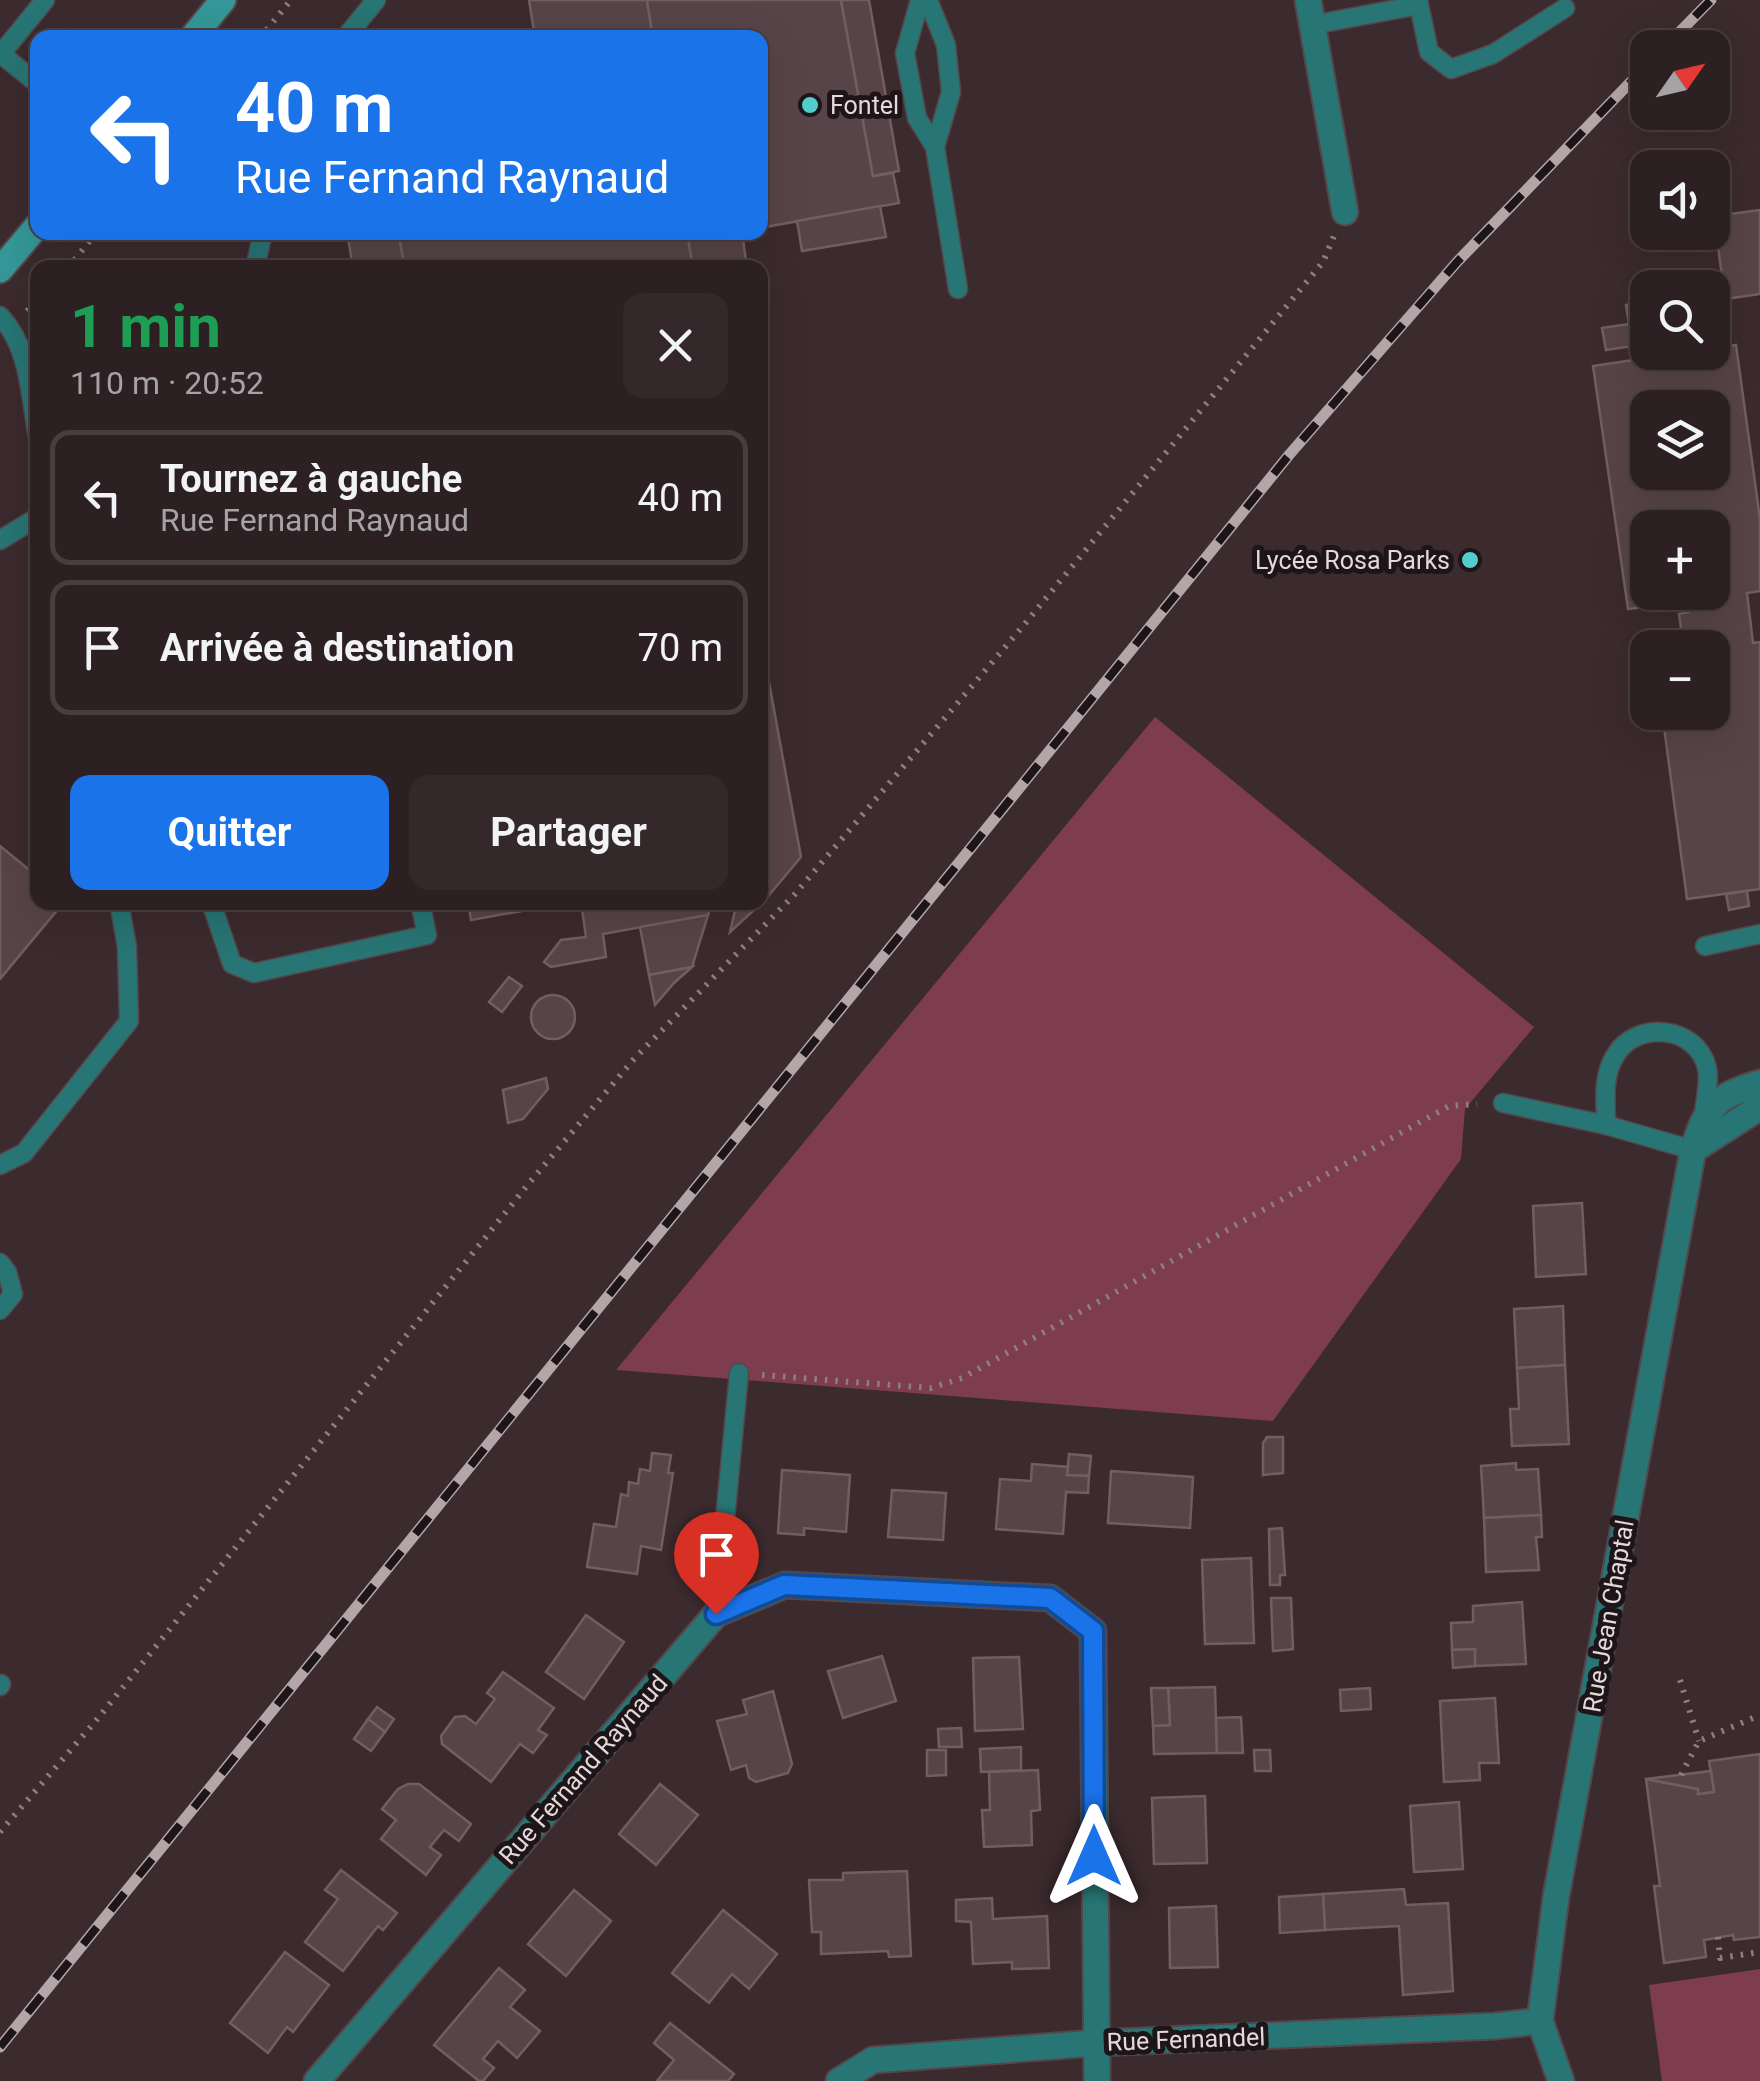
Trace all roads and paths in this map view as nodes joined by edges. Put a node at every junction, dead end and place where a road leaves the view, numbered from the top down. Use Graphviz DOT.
graph roads {
  1 [pos="46,0"];
  2 [pos="223,0"];
  3 [pos="291,0"];
  4 [pos="376,0"];
  5 [pos="920,0"];
  6 [pos="928,0"];
  7 [pos="1418,3"];
  8 [pos="1565,8"];
  9 [pos="1310,12"];
  10 [pos="199,30"];
  11 [pos="267,30"];
  12 [pos="352,30"];
  13 [pos="1,55"];
  14 [pos="30,78"];
  15 [pos="935,147"];
  16 [pos="1344,212"];
  17 [pos="30,234"];
  18 [pos="91,240"];
  19 [pos="75,260"];
  20 [pos="0,270"];
  21 [pos="958,289"];
  22 [pos="0,316"];
  23 [pos="30,392"];
  24 [pos="30,522"];
  25 [pos="0,540"];
  26 [pos="120,910"];
  27 [pos="214,910"];
  28 [pos="422,910"];
  29 [pos="1760,934"];
  30 [pos="1706,946"];
  31 [pos="1760,1083"];
  32 [pos="1503,1104"];
  33 [pos="1760,1107"];
  34 [pos="1704,1115"];
  35 [pos="1606,1125"];
  36 [pos="1693,1150"];
  37 [pos="0,1164"];
  38 [pos="0,1263"];
  39 [pos="0,1310"];
  40 [pos="739,1373"];
  41 [pos="716,1614"];
  42 [pos="1680,1680"];
  43 [pos="1760,1714"];
  44 [pos="1698,1741"];
  45 [pos="1681,1775"];
  46 [pos="0,1832"];
  47 [pos="1718,1937"];
  48 [pos="1760,1952"];
  49 [pos="1540,2021"];
  50 [pos="1095,2043"];
  51 [pos="317,2081"];
  52 [pos="839,2081"];
  53 [pos="1097,2081"];
  54 [pos="1560,2081"];
  1 -- 13 [label="lane"];
  2 -- 10 [label="main road"];
  3 -- 11 [label="path"];
  4 -- 12 [label="lane"];
  5 -- 15 [label="lane"];
  6 -- 15 [label="lane"];
  7 -- 8 [label="lane"];
  7 -- 9 [label="lane"];
  9 -- 16 [label="street"];
  13 -- 14 [label="lane"];
  15 -- 21 [label="lane"];
  16 -- 46 [label="path"];
  17 -- 20 [label="main road"];
  18 -- 19 [label="path"];
  22 -- 23 [label="lane"];
  24 -- 25 [label="lane"];
  26 -- 37 [label="lane"];
  27 -- 28 [label="lane"];
  29 -- 30 [label="lane"];
  31 -- 34 [label="street"];
  32 -- 35 [label="lane"];
  32 -- 40 [label="path"];
  33 -- 36 [label="street"];
  34 -- 35 [label="lane"];
  34 -- 36 [label="street, Rue Jean Chaptal"];
  35 -- 36 [label="lane"];
  36 -- 49 [label="street, Rue Jean Chaptal"];
  38 -- 39 [label="lane"];
  40 -- 41 [label="lane"];
  41 -- 50 [label="street, Rue Fernand Raynaud"];
  41 -- 51 [label="street, Rue Fernand Raynaud"];
  42 -- 44 [label="path"];
  43 -- 44 [label="path"];
  44 -- 45 [label="path"];
  47 -- 48 [label="path"];
  49 -- 50 [label="street, Rue Fernandel"];
  49 -- 54 [label="street, Rue Jean Chaptal"];
  50 -- 52 [label="street, Rue Fernandel"];
  50 -- 53 [label="street"];
}
